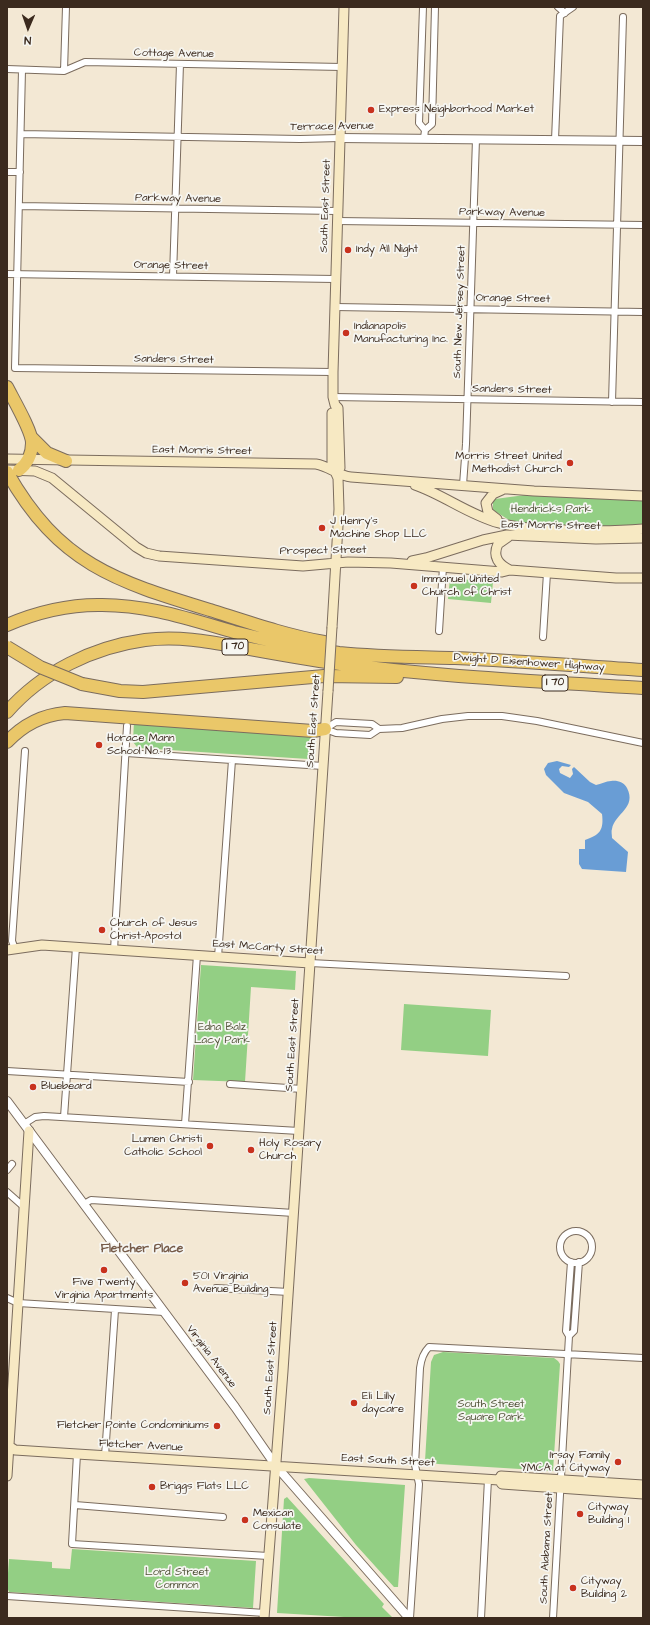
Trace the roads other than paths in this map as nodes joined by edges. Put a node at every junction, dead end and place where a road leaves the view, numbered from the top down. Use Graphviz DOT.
graph roads {
  1 [pos="66,7"];
  2 [pos="344,7"];
  3 [pos="423,7"];
  4 [pos="435,7"];
  5 [pos="558,7"];
  6 [pos="573,7"];
  7 [pos="565,13"];
  8 [pos="623,17"];
  9 [pos="180,64"];
  10 [pos="342,67"];
  11 [pos="7,69"];
  12 [pos="22,70"];
  13 [pos="64,71"];
  14 [pos="21,134"];
  15 [pos="425,134"];
  16 [pos="177,136"];
  17 [pos="340,138"];
  18 [pos="476,139"];
  19 [pos="555,140"];
  20 [pos="620,140"];
  21 [pos="643,141"];
  22 [pos="7,172"];
  23 [pos="20,172"];
  24 [pos="19,206"];
  25 [pos="175,209"];
  26 [pos="337,216"];
  27 [pos="472,222"];
  28 [pos="617,224"];
  29 [pos="643,225"];
  30 [pos="7,274"];
  31 [pos="17,274"];
  32 [pos="173,276"];
  33 [pos="336,279"];
  34 [pos="335,307"];
  35 [pos="470,309"];
  36 [pos="614,311"];
  37 [pos="643,312"];
  38 [pos="333,372"];
  39 [pos="7,387"];
  40 [pos="467,399"];
  41 [pos="334,401"];
  42 [pos="612,402"];
  43 [pos="643,402"];
  44 [pos="32,438"];
  45 [pos="28,460"];
  46 [pos="66,461"];
  47 [pos="11,466"];
  48 [pos="336,473"];
  49 [pos="394,480"];
  50 [pos="462,485"];
  51 [pos="507,488"];
  52 [pos="643,496"];
  53 [pos="521,527"];
  54 [pos="643,529"];
  55 [pos="513,536"];
  56 [pos="643,538"];
  57 [pos="336,563"];
  58 [pos="391,563"];
  59 [pos="443,567"];
  60 [pos="510,570"];
  61 [pos="547,573"];
  62 [pos="643,578"];
  63 [pos="8,625"];
  64 [pos="439,631"];
  65 [pos="543,637"];
  66 [pos="7,647"];
  67 [pos="415,657"];
  68 [pos="643,670"];
  69 [pos="466,677"];
  70 [pos="643,688"];
  71 [pos="7,712"];
  72 [pos="127,726"];
  73 [pos="325,728"];
  74 [pos="379,729"];
  75 [pos="7,742"];
  76 [pos="643,743"];
  77 [pos="25,751"];
  78 [pos="126,753"];
  79 [pos="232,760"];
  80 [pos="323,766"];
  81 [pos="76,948"];
  82 [pos="11,950"];
  83 [pos="114,950"];
  84 [pos="197,955"];
  85 [pos="7,957"];
  86 [pos="218,957"];
  87 [pos="310,963"];
  88 [pos="566,976"];
  89 [pos="7,1071"];
  90 [pos="67,1075"];
  91 [pos="189,1082"];
  92 [pos="230,1084"];
  93 [pos="302,1089"];
  94 [pos="7,1101"];
  95 [pos="64,1117"];
  96 [pos="185,1124"];
  97 [pos="27,1127"];
  98 [pos="299,1131"];
  99 [pos="12,1164"];
  100 [pos="7,1170"];
  101 [pos="7,1192"];
  102 [pos="84,1204"];
  103 [pos="24,1207"];
  104 [pos="294,1213"];
  105 [pos="571,1262"];
  106 [pos="579,1262"];
  107 [pos="216,1288"];
  108 [pos="289,1292"];
  109 [pos="7,1298"];
  110 [pos="18,1303"];
  111 [pos="115,1310"];
  112 [pos="164,1312"];
  113 [pos="569,1336"];
  114 [pos="568,1355"];
  115 [pos="643,1358"];
  116 [pos="8,1446"];
  117 [pos="77,1454"];
  118 [pos="106,1456"];
  119 [pos="276,1466"];
  120 [pos="417,1474"];
  121 [pos="7,1476"];
  122 [pos="488,1479"];
  123 [pos="561,1484"];
  124 [pos="643,1485"];
  125 [pos="643,1494"];
  126 [pos="74,1505"];
  127 [pos="223,1517"];
  128 [pos="268,1556"];
  129 [pos="7,1596"];
  130 [pos="265,1615"];
  131 [pos="409,1618"];
  132 [pos="481,1618"];
  133 [pos="553,1618"];
  1 -- 13 [label="street"];
  2 -- 10 [label="main road, South East Street"];
  3 -- 15 [label="street"];
  4 -- 15 [label="street"];
  5 -- 7 [label="street"];
  6 -- 7 [label="street"];
  7 -- 19 [label="street"];
  8 -- 20 [label="street"];
  9 -- 10 [label="street, Cottage Avenue"];
  9 -- 13 [label="street, Cottage Avenue"];
  9 -- 16 [label="street"];
  10 -- 17 [label="main road, South East Street"];
  11 -- 12 [label="street, Cottage Avenue"];
  12 -- 13 [label="street, Cottage Avenue"];
  12 -- 14 [label="street"];
  14 -- 16 [label="street, Terrace Avenue"];
  14 -- 23 [label="street"];
  15 -- 17 [label="street, Terrace Avenue"];
  15 -- 18 [label="street, Terrace Avenue"];
  16 -- 17 [label="street, Terrace Avenue"];
  16 -- 25 [label="street"];
  17 -- 26 [label="main road, South East Street"];
  18 -- 19 [label="street, Terrace Avenue"];
  18 -- 27 [label="street, South New Jersey Street"];
  19 -- 20 [label="street, Terrace Avenue"];
  20 -- 21 [label="street, Terrace Avenue"];
  20 -- 28 [label="street"];
  22 -- 23 [label="street"];
  23 -- 24 [label="street"];
  24 -- 25 [label="street, Parkway Avenue"];
  24 -- 31 [label="street"];
  25 -- 26 [label="street, Parkway Avenue"];
  25 -- 32 [label="street"];
  26 -- 27 [label="street, Parkway Avenue"];
  26 -- 33 [label="main road, South East Street"];
  27 -- 28 [label="street, Parkway Avenue"];
  27 -- 35 [label="street, South New Jersey Street"];
  28 -- 29 [label="street, Parkway Avenue"];
  28 -- 36 [label="street"];
  30 -- 31 [label="street, Orange Street"];
  31 -- 32 [label="street, Orange Street"];
  31 -- 38 [label="street, Sanders Street"];
  32 -- 33 [label="street, Orange Street"];
  33 -- 34 [label="main road, South East Street"];
  34 -- 35 [label="street, Orange Street"];
  34 -- 38 [label="main road, South East Street"];
  35 -- 36 [label="street, Orange Street"];
  35 -- 40 [label="street, South New Jersey Street"];
  36 -- 37 [label="street, Orange Street"];
  36 -- 42 [label="street"];
  38 -- 41 [label="main road, South East Street"];
  39 -- 44 [label="highway"];
  40 -- 41 [label="street, Sanders Street"];
  40 -- 42 [label="street, Sanders Street"];
  40 -- 50 [label="street, South New Jersey Street"];
  41 -- 48 [label="main road, South East Street"];
  42 -- 43 [label="street, Sanders Street"];
  44 -- 45 [label="highway"];
  44 -- 46 [label="highway"];
  45 -- 46 [label="main road, East Morris Street"];
  45 -- 47 [label="highway"];
  46 -- 48 [label="main road, East Morris Street"];
  47 -- 57 [label="main road, Prospect Street"];
  47 -- 67 [label="highway"];
  48 -- 49 [label="main road, East Morris Street"];
  48 -- 57 [label="main road, South East Street"];
  49 -- 50 [label="main road, East Morris Street"];
  49 -- 53 [label="main road, East Morris Street"];
  50 -- 51 [label="main road, East Morris Street"];
  51 -- 52 [label="main road, East Morris Street"];
  51 -- 53 [label="main road"];
  53 -- 54 [label="main road, East Morris Street"];
  55 -- 56 [label="main road, East Morris Street"];
  55 -- 58 [label="main road, East Morris Street"];
  55 -- 60 [label="main road"];
  57 -- 58 [label="main road, Prospect Street"];
  57 -- 73 [label="main road, South East Street, bridge"];
  58 -- 59 [label="main road, Prospect Street"];
  59 -- 60 [label="main road, Prospect Street"];
  59 -- 64 [label="street"];
  60 -- 61 [label="main road, Prospect Street"];
  61 -- 62 [label="main road, Prospect Street"];
  61 -- 65 [label="street"];
  63 -- 67 [label="highway, I 70"];
  66 -- 69 [label="highway, bridge"];
  67 -- 68 [label="highway, Dwight D Eisenhower Highway / I 70"];
  69 -- 70 [label="highway, Dwight D Eisenhower Highway / I 70"];
  69 -- 71 [label="highway, I 70"];
  72 -- 78 [label="street"];
  73 -- 74 [label="street"];
  73 -- 74 [label="street"];
  73 -- 75 [label="highway"];
  73 -- 80 [label="main road, South East Street"];
  74 -- 76 [label="street"];
  77 -- 82 [label="street"];
  78 -- 79 [label="street"];
  78 -- 83 [label="street"];
  79 -- 80 [label="street"];
  79 -- 86 [label="street"];
  80 -- 87 [label="main road, South East Street"];
  81 -- 82 [label="main road, East McCarty Street"];
  81 -- 83 [label="main road, East McCarty Street"];
  81 -- 90 [label="street"];
  82 -- 85 [label="main road"];
  83 -- 84 [label="main road, East McCarty Street"];
  84 -- 86 [label="main road, East McCarty Street"];
  84 -- 91 [label="street"];
  86 -- 87 [label="main road, East McCarty Street"];
  87 -- 88 [label="street, East McCarty Street"];
  87 -- 93 [label="main road, South East Street"];
  89 -- 90 [label="street"];
  90 -- 91 [label="street"];
  90 -- 95 [label="street"];
  91 -- 96 [label="street"];
  92 -- 93 [label="street"];
  93 -- 98 [label="main road, South East Street"];
  94 -- 97 [label="street, Virginia Avenue"];
  95 -- 96 [label="street"];
  95 -- 97 [label="street"];
  96 -- 98 [label="street"];
  97 -- 102 [label="street, Virginia Avenue"];
  97 -- 103 [label="main road"];
  98 -- 104 [label="main road, South East Street"];
  99 -- 100 [label="street"];
  101 -- 103 [label="street"];
  102 -- 104 [label="street"];
  102 -- 112 [label="street, Virginia Avenue"];
  103 -- 110 [label="main road"];
  104 -- 108 [label="main road, South East Street"];
  105 -- 106 [label="street"];
  105 -- 106 [label="street"];
  105 -- 113 [label="street, South Alabama Street"];
  106 -- 113 [label="street, South Alabama Street"];
  107 -- 108 [label="street"];
  108 -- 119 [label="main road, South East Street"];
  109 -- 110 [label="street"];
  110 -- 111 [label="street"];
  110 -- 116 [label="main road"];
  111 -- 112 [label="street"];
  111 -- 118 [label="street"];
  112 -- 119 [label="street, Virginia Avenue"];
  113 -- 114 [label="street, South Alabama Street"];
  114 -- 115 [label="street"];
  114 -- 120 [label="street"];
  114 -- 123 [label="street, South Alabama Street"];
  116 -- 117 [label="main road, Fletcher Avenue"];
  116 -- 121 [label="main road"];
  117 -- 118 [label="main road, Fletcher Avenue"];
  117 -- 126 [label="street"];
  118 -- 119 [label="main road, Fletcher Avenue"];
  119 -- 120 [label="main road, East South Street"];
  119 -- 128 [label="main road, South East Street"];
  119 -- 131 [label="street, Virginia Avenue"];
  120 -- 122 [label="main road, East South Street"];
  120 -- 131 [label="street"];
  122 -- 123 [label="main road, East South Street"];
  122 -- 132 [label="street"];
  123 -- 124 [label="main road, East South Street"];
  123 -- 125 [label="main road, East South Street"];
  123 -- 133 [label="street, South Alabama Street"];
  126 -- 127 [label="street"];
  126 -- 128 [label="street"];
  128 -- 130 [label="main road, South East Street"];
  129 -- 130 [label="street"];
}
